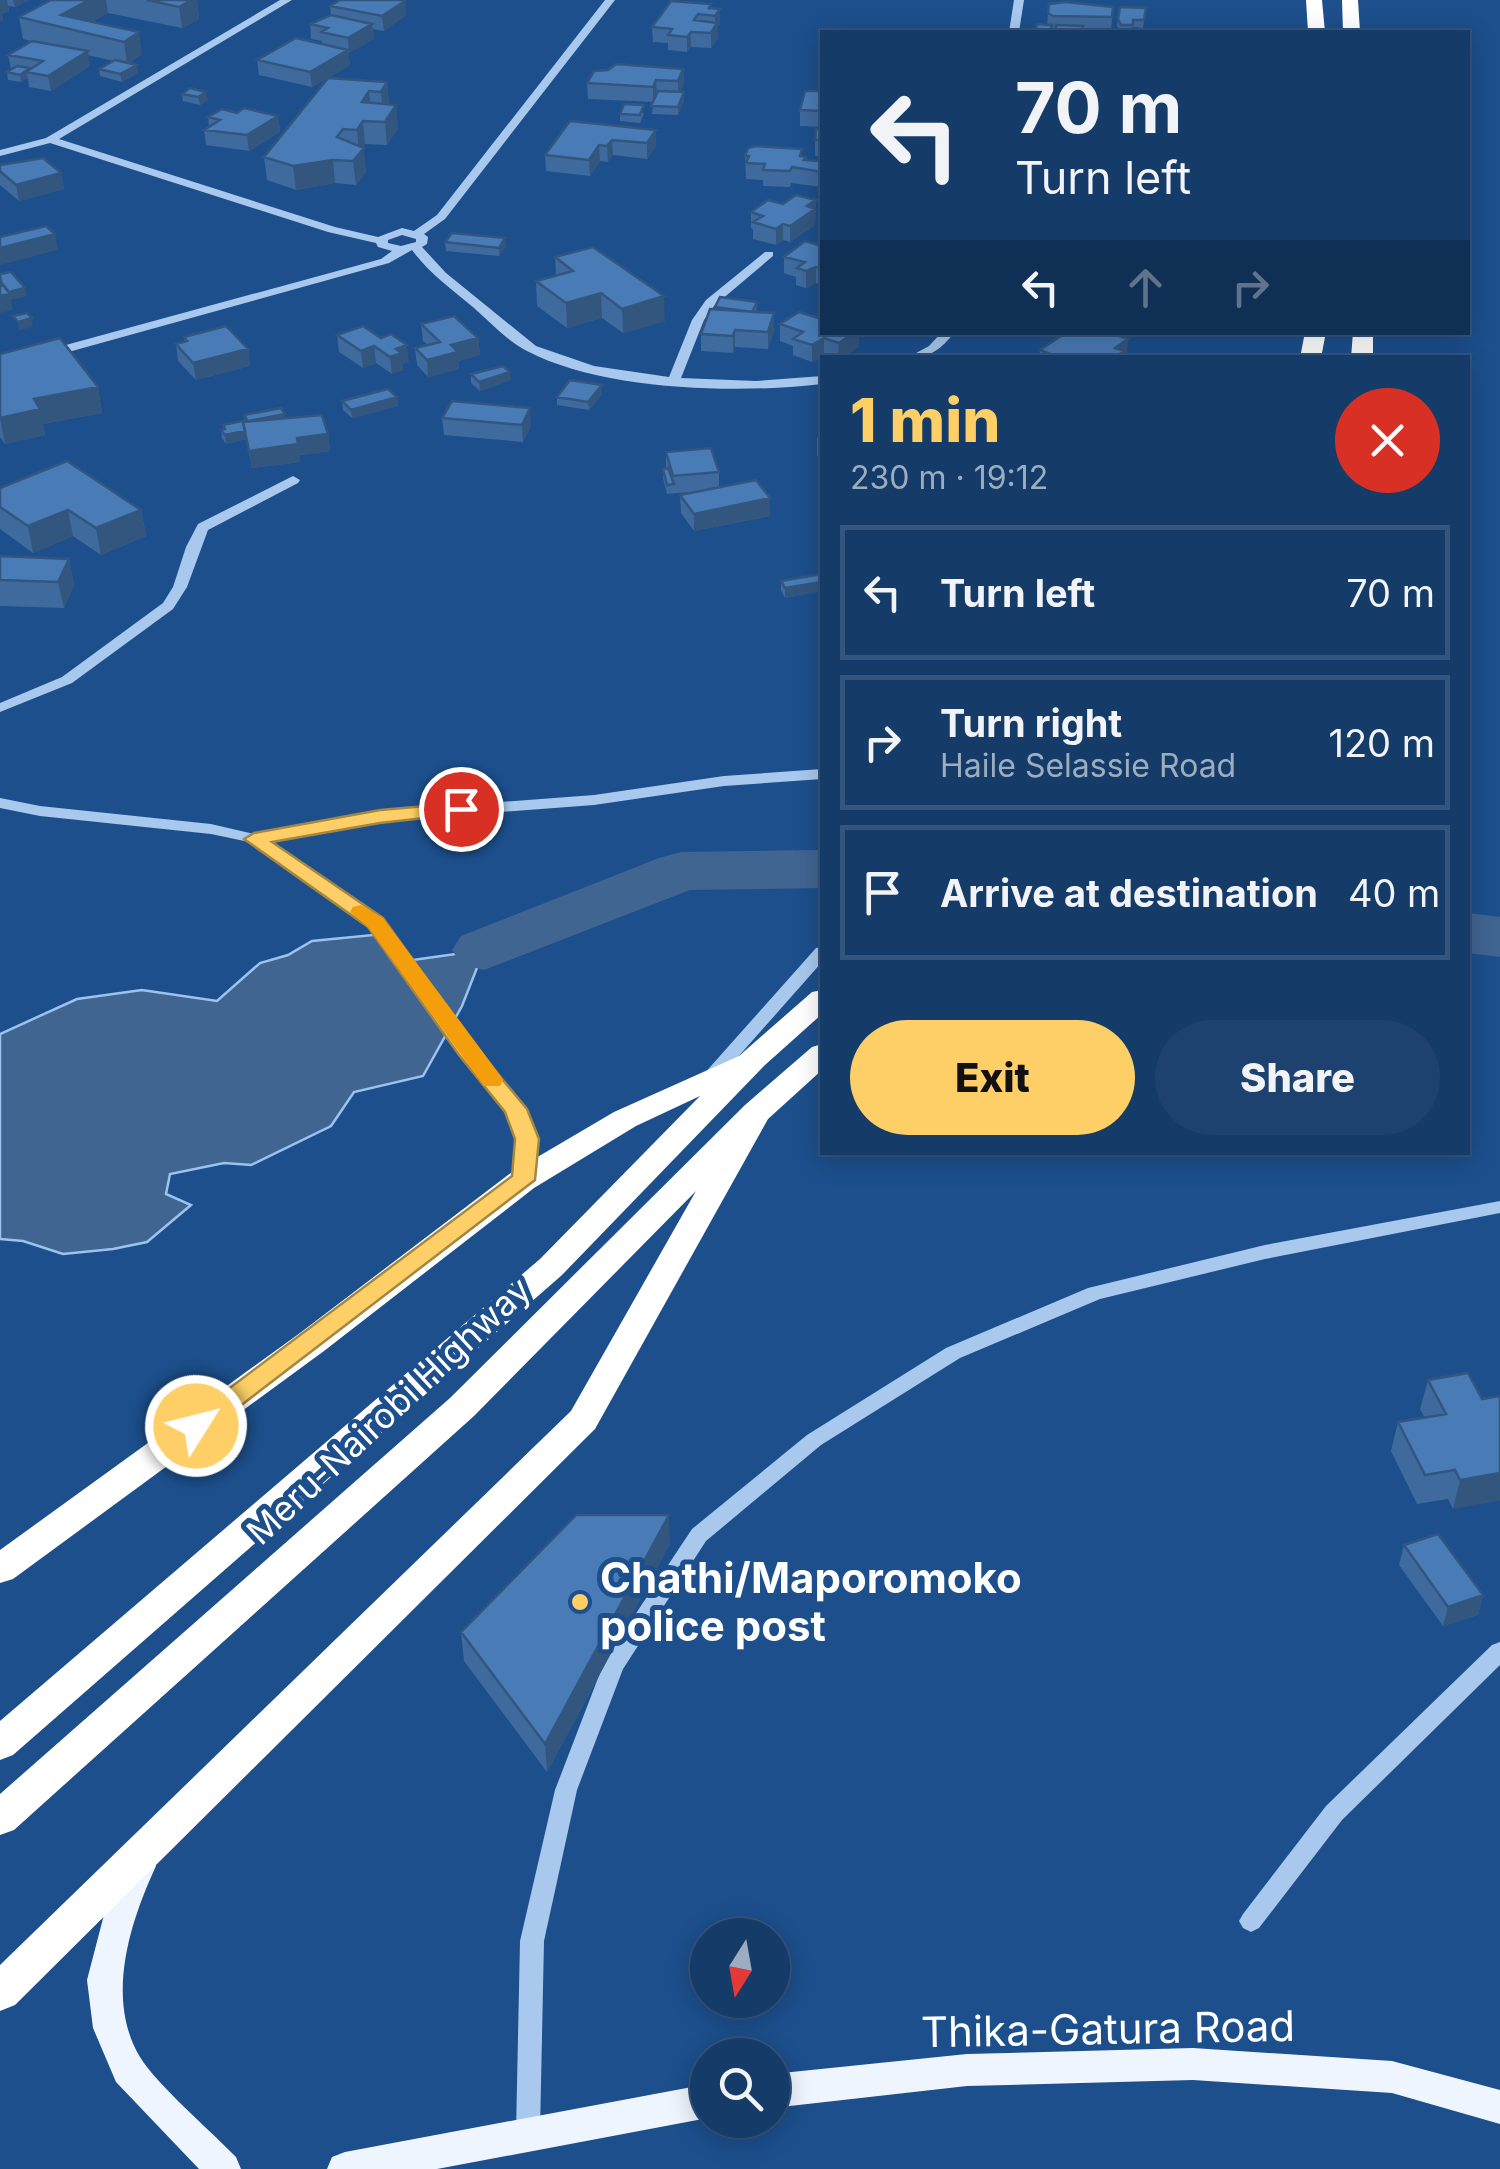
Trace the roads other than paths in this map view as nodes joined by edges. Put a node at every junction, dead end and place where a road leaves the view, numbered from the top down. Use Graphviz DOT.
graph roads {
  1 [pos="287,0"];
  2 [pos="610,0"];
  3 [pos="1019,0"];
  4 [pos="1314,0"];
  5 [pos="1350,0"];
  6 [pos="1014,30"];
  7 [pos="1316,30"];
  8 [pos="1352,30"];
  9 [pos="50,140"];
  10 [pos="0,153"];
  11 [pos="417,240"];
  12 [pos="381,241"];
  13 [pos="401,250"];
  14 [pos="769,254"];
  15 [pos="946,335"];
  16 [pos="919,355"];
  17 [pos="0,366"];
  18 [pos="674,380"];
  19 [pos="820,380"];
  20 [pos="293,480"];
  21 [pos="0,708"];
  22 [pos="820,774"];
  23 [pos="0,803"];
  24 [pos="254,839"];
  25 [pos="820,954"];
  26 [pos="820,1001"];
  27 [pos="820,1056"];
  28 [pos="755,1058"];
  29 [pos="708,1080"];
  30 [pos="756,1112"];
  31 [pos="524,1180"];
  32 [pos="1500,1207"];
  33 [pos="0,1570"];
  34 [pos="1500,1651"];
  35 [pos="0,1744"];
  36 [pos="0,1818"];
  37 [pos="162,1832"];
  38 [pos="1251,1921"];
  39 [pos="0,1992"];
  40 [pos="790,2089"];
  41 [pos="690,2104"];
  42 [pos="1500,2107"];
  43 [pos="528,2132"];
  44 [pos="223,2169"];
  45 [pos="344,2169"];
  1 -- 9 [label="street"];
  2 -- 11 [label="street"];
  3 -- 6 [label="street"];
  4 -- 7 [label="highway"];
  5 -- 8 [label="highway"];
  9 -- 10 [label="street"];
  9 -- 12 [label="street"];
  11 -- 12 [label="street"];
  11 -- 13 [label="street"];
  11 -- 18 [label="street"];
  12 -- 13 [label="street"];
  13 -- 17 [label="street"];
  14 -- 18 [label="street"];
  15 -- 16 [label="street"];
  18 -- 19 [label="street"];
  20 -- 21 [label="street"];
  22 -- 24 [label="street"];
  23 -- 24 [label="street"];
  24 -- 31 [label="street"];
  25 -- 29 [label="street"];
  26 -- 28 [label="highway, Meru-Nairobi Highway"];
  27 -- 30 [label="highway, Meru-Nairobi Highway"];
  28 -- 29 [label="highway"];
  28 -- 35 [label="highway, Meru-Nairobi Highway"];
  29 -- 31 [label="highway"];
  30 -- 36 [label="highway, Meru-Nairobi Highway"];
  30 -- 37 [label="highway"];
  31 -- 33 [label="highway"];
  32 -- 43 [label="street"];
  34 -- 38 [label="street"];
  37 -- 39 [label="highway"];
  37 -- 44 [label="main road"];
  40 -- 42 [label="main road, Thika-Gatura Road"];
  41 -- 43 [label="main road"];
  43 -- 45 [label="main road"];
}
